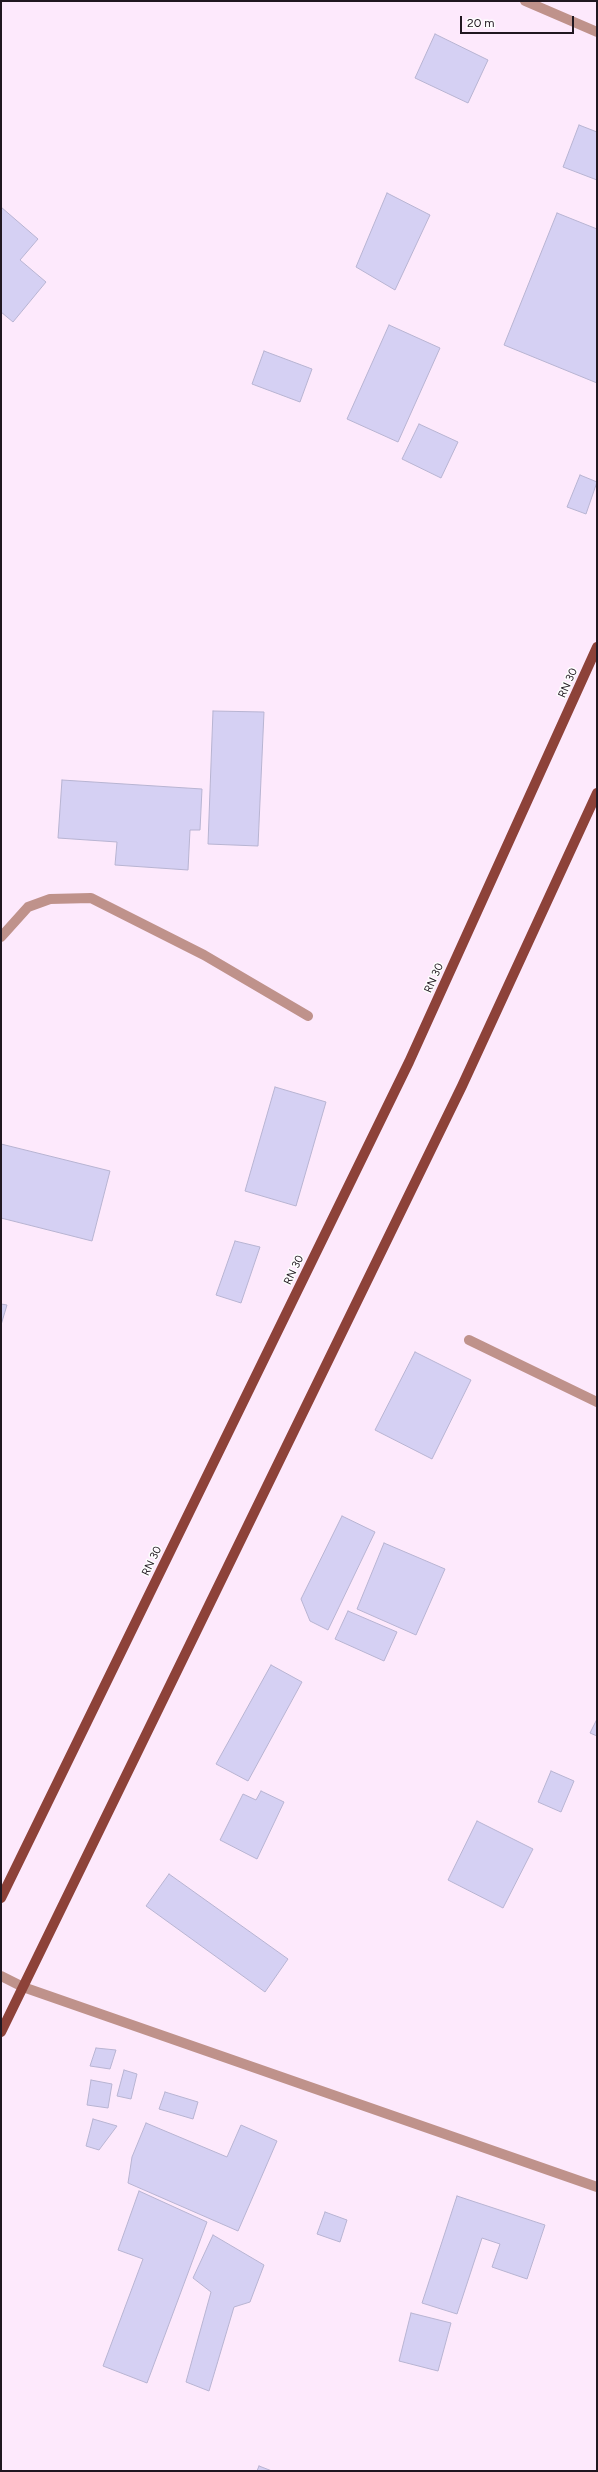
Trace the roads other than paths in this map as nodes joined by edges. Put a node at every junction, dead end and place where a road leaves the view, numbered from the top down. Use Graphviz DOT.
graph roads {
  1 [pos="525,1"];
  2 [pos="597,32"];
  3 [pos="597,647"];
  4 [pos="597,793"];
  5 [pos="1,937"];
  6 [pos="308,1016"];
  7 [pos="469,1340"];
  8 [pos="597,1402"];
  9 [pos="1,1898"];
  10 [pos="1,1976"];
  11 [pos="23,1987"];
  12 [pos="1,2032"];
  13 [pos="597,2187"];
  1 -- 2 [label="street"];
  3 -- 9 [label="main road, RN 30 / RN 30"];
  4 -- 11 [label="main road"];
  5 -- 6 [label="street"];
  7 -- 8 [label="street"];
  10 -- 11 [label="street"];
  11 -- 12 [label="main road"];
  11 -- 13 [label="street"];
}
